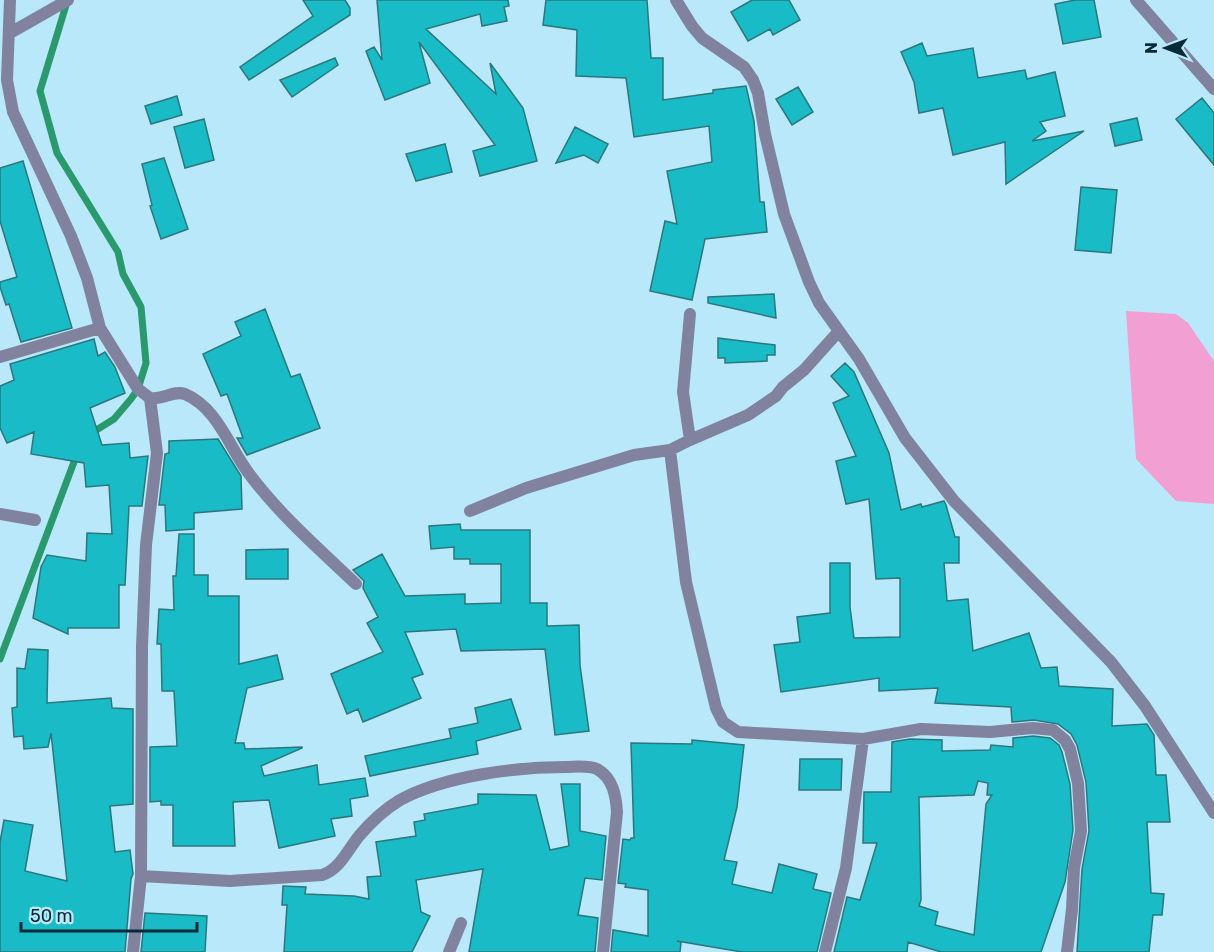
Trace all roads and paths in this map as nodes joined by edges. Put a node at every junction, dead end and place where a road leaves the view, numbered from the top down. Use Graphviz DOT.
graph roads {
  1 [pos="10,0"];
  2 [pos="68,0"];
  3 [pos="676,0"];
  4 [pos="1136,0"];
  5 [pos="10,33"];
  6 [pos="3,82"];
  7 [pos="1214,89"];
  8 [pos="690,314"];
  9 [pos="100,328"];
  10 [pos="838,331"];
  11 [pos="0,357"];
  12 [pos="150,398"];
  13 [pos="690,440"];
  14 [pos="670,450"];
  15 [pos="470,511"];
  16 [pos="0,514"];
  17 [pos="35,520"];
  18 [pos="356,584"];
  19 [pos="863,739"];
  20 [pos="1214,813"];
  21 [pos="141,876"];
  22 [pos="461,923"];
  23 [pos="133,952"];
  24 [pos="449,952"];
  25 [pos="603,952"];
  26 [pos="825,952"];
  27 [pos="1066,952"];
  1 -- 5 [label="street"];
  2 -- 5 [label="street"];
  3 -- 10 [label="street"];
  4 -- 7 [label="street"];
  5 -- 6 [label="street"];
  6 -- 9 [label="street"];
  8 -- 13 [label="street"];
  9 -- 11 [label="street"];
  9 -- 12 [label="street"];
  10 -- 13 [label="street"];
  10 -- 20 [label="street"];
  12 -- 18 [label="street"];
  12 -- 21 [label="street"];
  13 -- 14 [label="street"];
  14 -- 15 [label="street"];
  14 -- 19 [label="street"];
  16 -- 17 [label="street"];
  19 -- 26 [label="street"];
  19 -- 27 [label="street"];
  21 -- 23 [label="street"];
  21 -- 25 [label="street"];
  22 -- 24 [label="street"];
}
